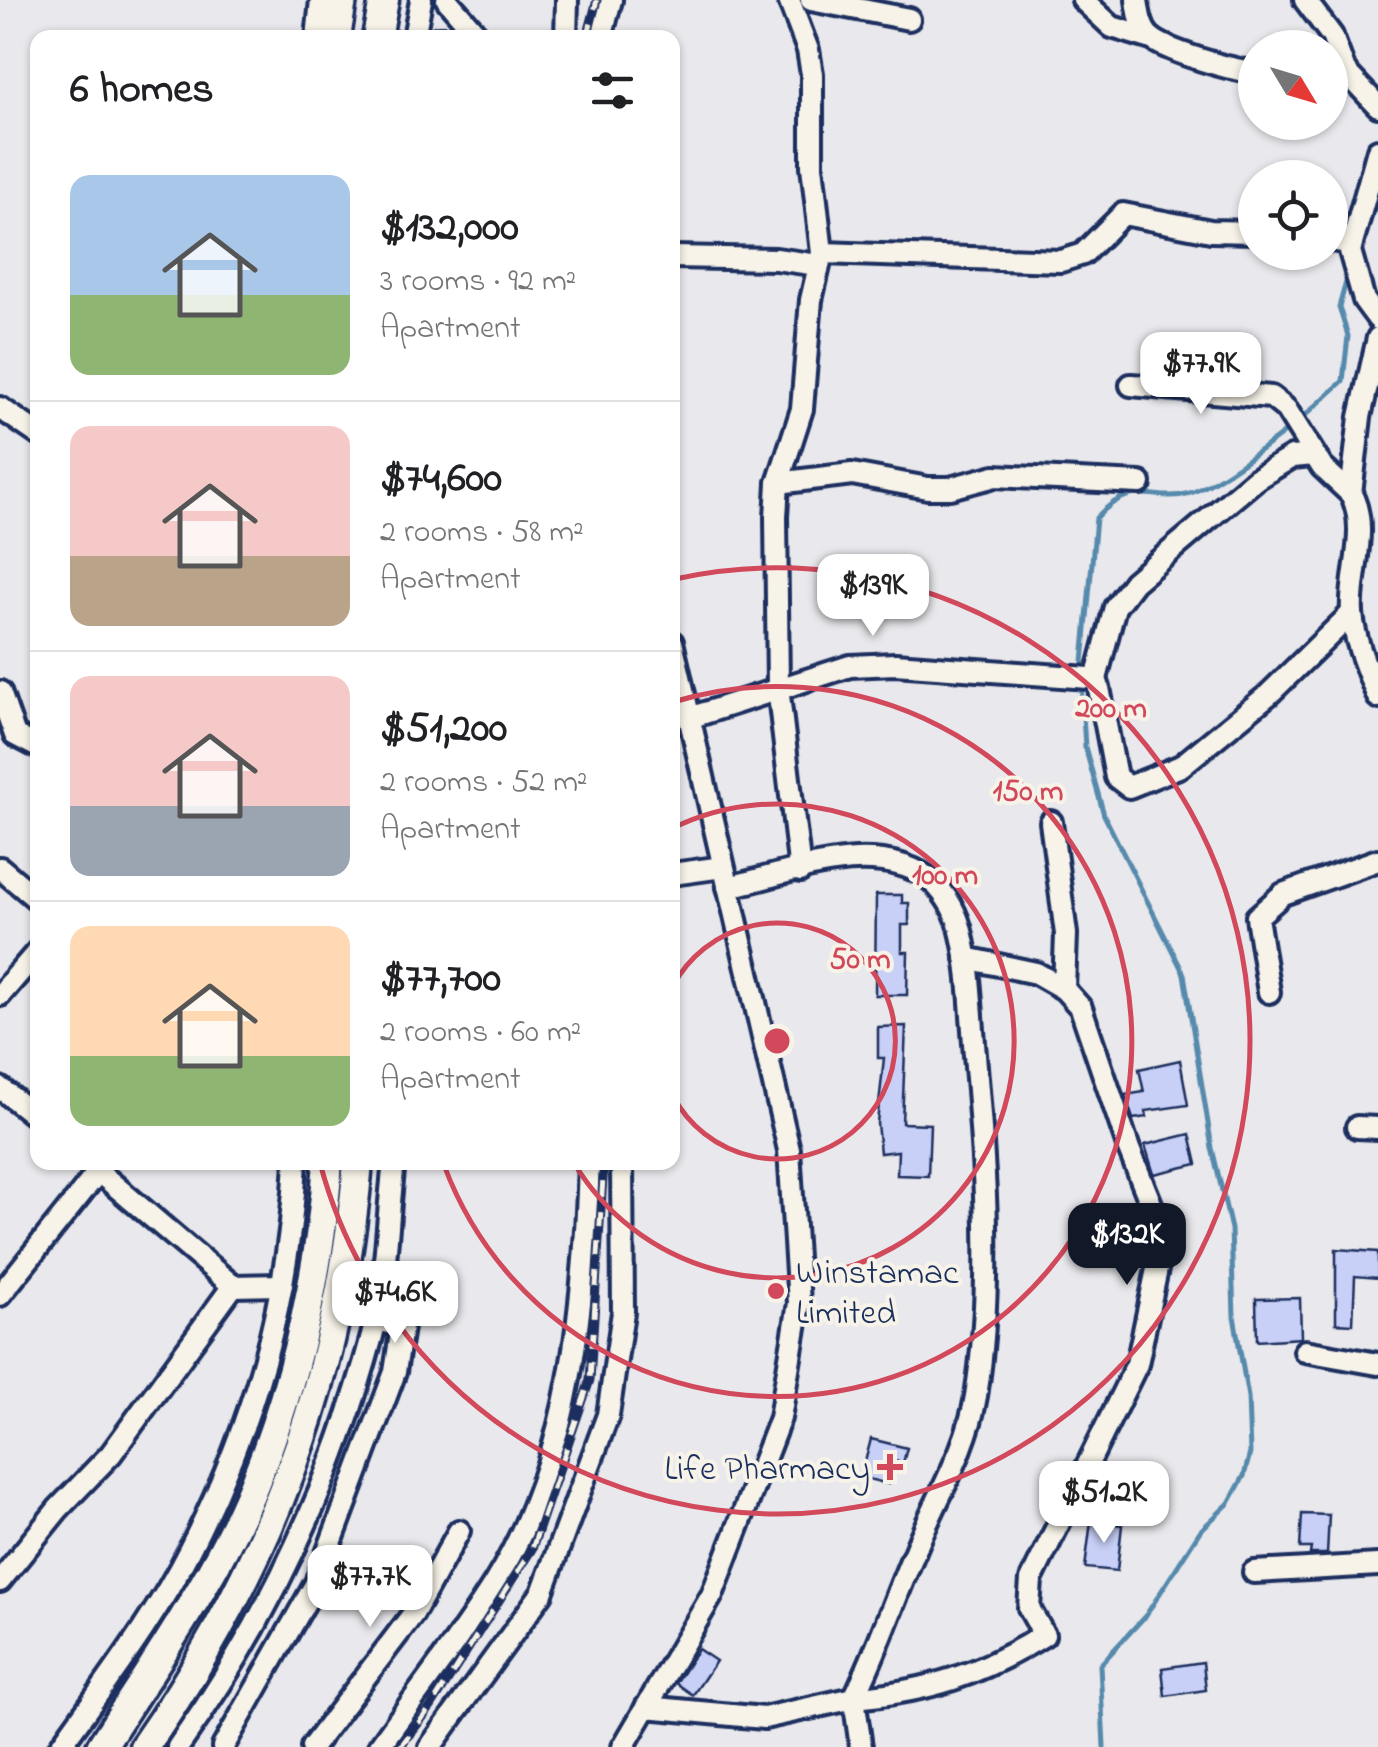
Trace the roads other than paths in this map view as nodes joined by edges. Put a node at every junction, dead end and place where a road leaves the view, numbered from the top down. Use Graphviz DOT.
graph roads {
  1 [pos="321,0"];
  2 [pos="342,0"];
  3 [pos="384,0"];
  4 [pos="420,0"];
  5 [pos="447,0"];
  6 [pos="567,0"];
  7 [pos="611,0"];
  8 [pos="789,0"];
  9 [pos="812,0"];
  10 [pos="1083,0"];
  11 [pos="1137,0"];
  12 [pos="1306,0"];
  13 [pos="909,19"];
  14 [pos="318,30"];
  15 [pos="337,30"];
  16 [pos="379,30"];
  17 [pos="415,30"];
  18 [pos="473,30"];
  19 [pos="566,30"];
  20 [pos="603,30"];
  21 [pos="1328,30"];
  22 [pos="1152,39"];
  23 [pos="1238,69"];
  24 [pos="1348,80"];
  25 [pos="1378,106"];
  26 [pos="1378,150"];
  27 [pos="1238,232"];
  28 [pos="1348,247"];
  29 [pos="1348,253"];
  30 [pos="680,257"];
  31 [pos="820,259"];
  32 [pos="1378,318"];
  33 [pos="1378,338"];
  34 [pos="1131,386"];
  35 [pos="0,408"];
  36 [pos="30,429"];
  37 [pos="1313,455"];
  38 [pos="1140,483"];
  39 [pos="778,484"];
  40 [pos="1352,494"];
  41 [pos="1368,558"];
  42 [pos="1352,613"];
  43 [pos="680,678"];
  44 [pos="1086,678"];
  45 [pos="778,687"];
  46 [pos="0,692"];
  47 [pos="1378,697"];
  48 [pos="689,718"];
  49 [pos="4,728"];
  50 [pos="30,742"];
  51 [pos="1051,822"];
  52 [pos="1378,860"];
  53 [pos="0,868"];
  54 [pos="800,871"];
  55 [pos="680,874"];
  56 [pos="726,877"];
  57 [pos="30,893"];
  58 [pos="966,958"];
  59 [pos="30,960"];
  60 [pos="1064,989"];
  61 [pos="1270,992"];
  62 [pos="0,995"];
  63 [pos="0,1088"];
  64 [pos="30,1112"];
  65 [pos="90,1170"];
  66 [pos="96,1170"];
  67 [pos="296,1170"];
  68 [pos="327,1170"];
  69 [pos="357,1170"];
  70 [pos="393,1170"];
  71 [pos="588,1170"];
  72 [pos="622,1170"];
  73 [pos="282,1285"];
  74 [pos="233,1286"];
  75 [pos="0,1294"];
  76 [pos="374,1319"];
  77 [pos="1305,1351"];
  78 [pos="1378,1364"];
  79 [pos="459,1531"];
  80 [pos="1378,1565"];
  81 [pos="1254,1572"];
  82 [pos="0,1581"];
  83 [pos="854,1698"];
  84 [pos="646,1708"];
  85 [pos="60,1747"];
  86 [pos="101,1747"];
  87 [pos="144,1747"];
  88 [pos="178,1747"];
  89 [pos="222,1747"];
  90 [pos="312,1747"];
  91 [pos="379,1747"];
  92 [pos="430,1747"];
  93 [pos="623,1747"];
  94 [pos="862,1747"];
  1 -- 14 [label="street"];
  2 -- 15 [label="main road"];
  3 -- 16 [label="main road"];
  4 -- 17 [label="street"];
  5 -- 18 [label="street"];
  6 -- 19 [label="street"];
  7 -- 20 [label="street"];
  8 -- 31 [label="street"];
  9 -- 13 [label="street"];
  10 -- 22 [label="street"];
  11 -- 22 [label="street"];
  12 -- 21 [label="street"];
  22 -- 23 [label="street"];
  24 -- 25 [label="street"];
  26 -- 28 [label="street"];
  27 -- 31 [label="street"];
  29 -- 32 [label="street"];
  30 -- 31 [label="street"];
  31 -- 39 [label="street"];
  33 -- 40 [label="street"];
  34 -- 37 [label="street"];
  35 -- 36 [label="street"];
  37 -- 40 [label="street"];
  37 -- 44 [label="street"];
  38 -- 39 [label="street"];
  39 -- 45 [label="street"];
  40 -- 41 [label="street"];
  41 -- 42 [label="street"];
  42 -- 44 [label="street"];
  42 -- 47 [label="street"];
  43 -- 48 [label="street"];
  44 -- 45 [label="street"];
  45 -- 48 [label="street"];
  45 -- 54 [label="street"];
  46 -- 49 [label="street"];
  48 -- 56 [label="street"];
  49 -- 50 [label="street"];
  51 -- 60 [label="street"];
  52 -- 61 [label="street"];
  53 -- 57 [label="street"];
  54 -- 56 [label="street"];
  54 -- 58 [label="street"];
  55 -- 56 [label="street"];
  56 -- 84 [label="street"];
  58 -- 60 [label="street"];
  58 -- 83 [label="street"];
  59 -- 62 [label="street"];
  60 -- 83 [label="street"];
  63 -- 64 [label="street"];
  65 -- 75 [label="street"];
  66 -- 74 [label="street"];
  67 -- 73 [label="street"];
  68 -- 86 [label="main road"];
  69 -- 87 [label="main road"];
  70 -- 76 [label="street"];
  71 -- 91 [label="street"];
  72 -- 92 [label="street"];
  73 -- 74 [label="street"];
  73 -- 85 [label="street"];
  74 -- 82 [label="street"];
  76 -- 88 [label="street"];
  76 -- 89 [label="street"];
  77 -- 78 [label="street"];
  79 -- 90 [label="street"];
  80 -- 81 [label="street"];
  83 -- 84 [label="street"];
  83 -- 94 [label="street"];
  84 -- 93 [label="street"];
}
